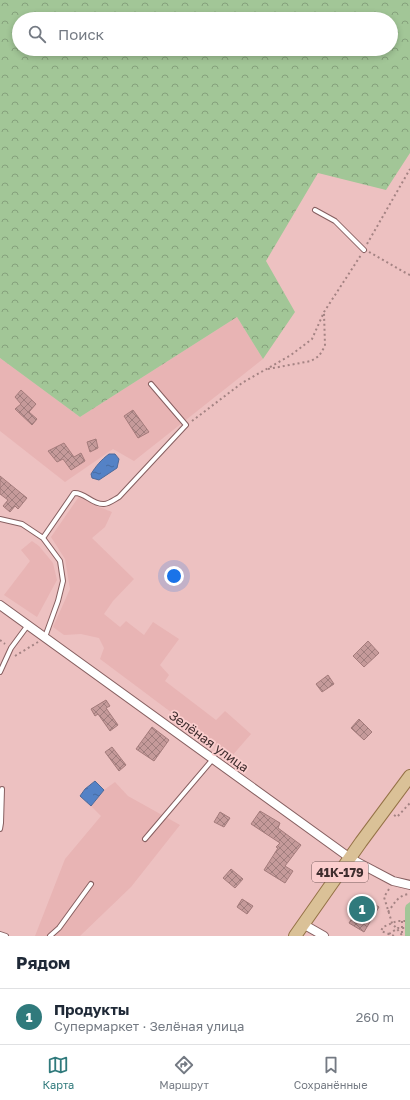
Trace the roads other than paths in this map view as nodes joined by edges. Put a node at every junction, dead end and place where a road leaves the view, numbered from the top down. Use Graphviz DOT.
graph roads {
  1 [pos="315,210"];
  2 [pos="364,250"];
  3 [pos="151,384"];
  4 [pos="0,519"];
  5 [pos="43,538"];
  6 [pos="0,605"];
  7 [pos="28,625"];
  8 [pos="42,639"];
  9 [pos="0,672"];
  10 [pos="213,758"];
  11 [pos="410,776"];
  12 [pos="2,789"];
  13 [pos="0,829"];
  14 [pos="145,839"];
  15 [pos="350,858"];
  16 [pos="91,884"];
  17 [pos="410,885"];
  18 [pos="303,924"];
  19 [pos="0,934"];
  20 [pos="6,936"];
  21 [pos="50,936"];
  22 [pos="295,936"];
  23 [pos="324,936"];
  1 -- 2 [label="lane"];
  3 -- 5 [label="lane"];
  4 -- 5 [label="lane"];
  5 -- 8 [label="lane"];
  6 -- 7 [label="street, Зелёная улица"];
  7 -- 8 [label="street, Зелёная улица"];
  7 -- 9 [label="lane"];
  8 -- 10 [label="street, Зелёная улица"];
  10 -- 14 [label="lane"];
  10 -- 15 [label="street, Зелёная улица"];
  11 -- 15 [label="main road, 41К-179"];
  12 -- 13 [label="lane"];
  15 -- 17 [label="street, Зелёная улица"];
  15 -- 18 [label="main road, 41К-179"];
  16 -- 21 [label="lane"];
  18 -- 22 [label="main road, 41К-179"];
  18 -- 23 [label="street"];
  19 -- 20 [label="lane"];
}
